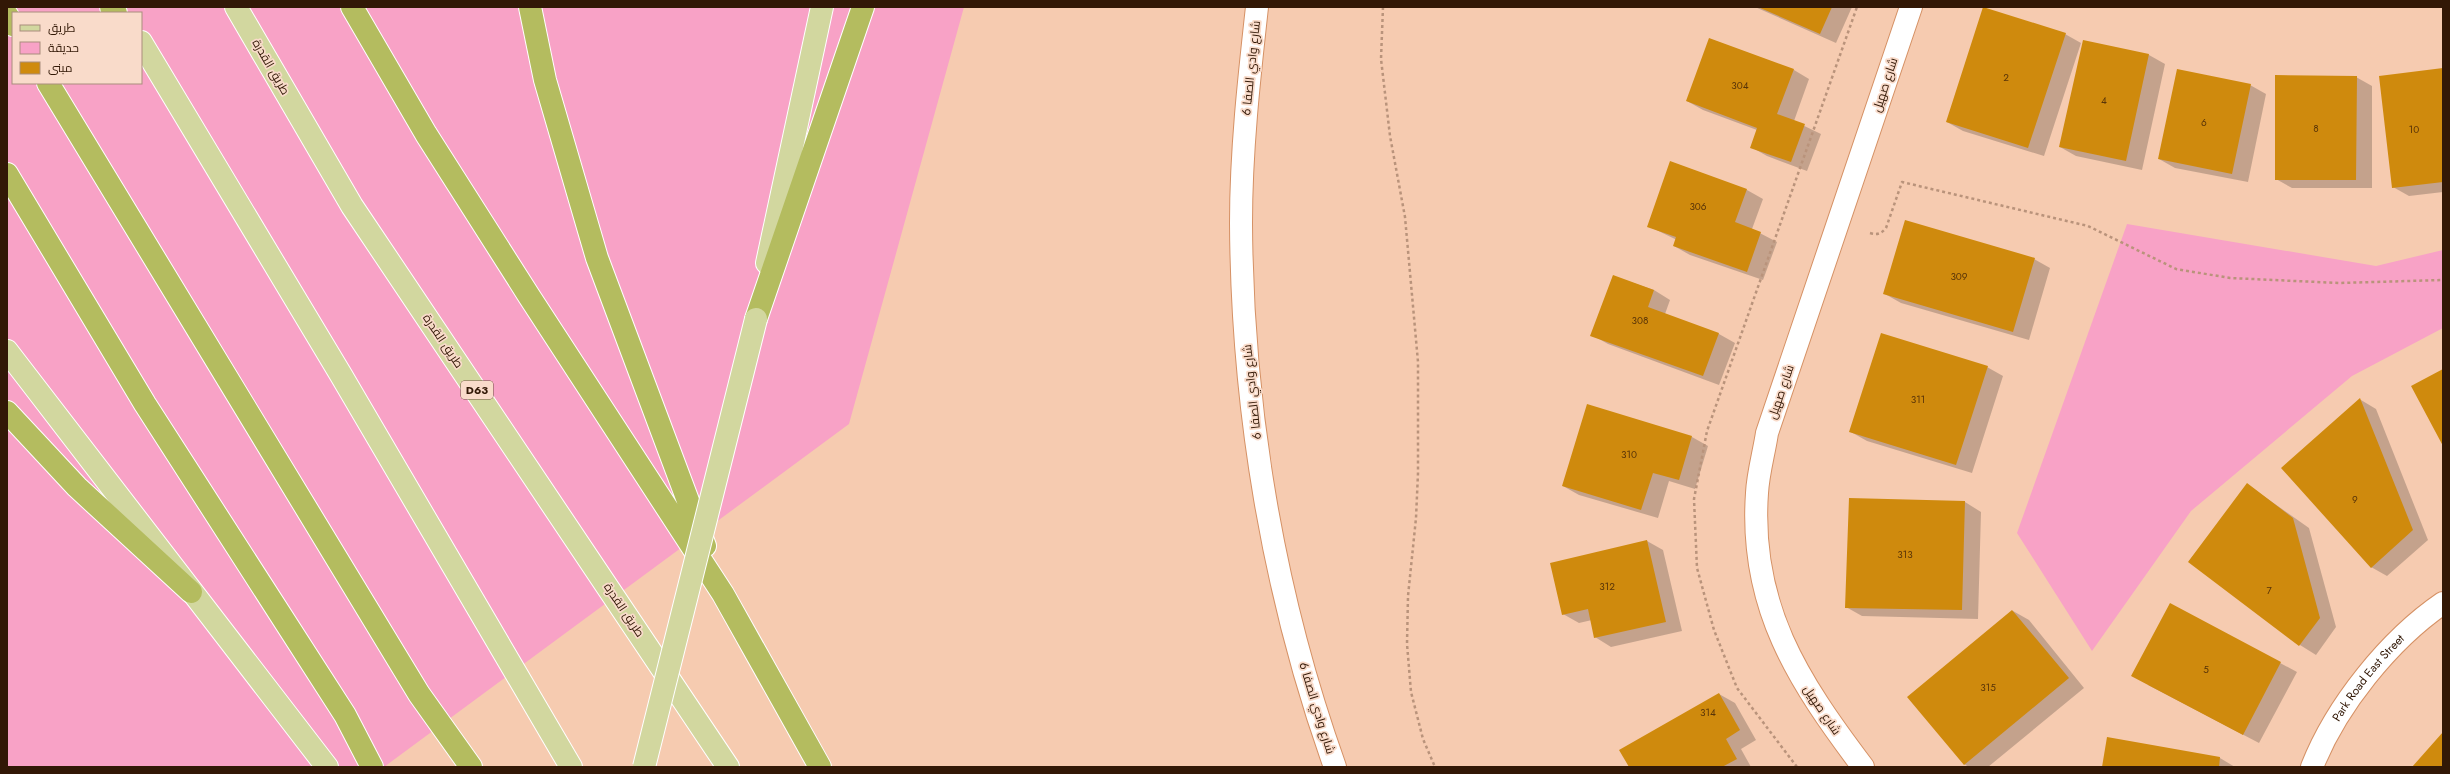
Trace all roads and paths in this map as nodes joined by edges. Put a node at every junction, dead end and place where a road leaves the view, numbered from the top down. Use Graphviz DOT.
graph roads {
  1 [pos="236,7"];
  2 [pos="352,7"];
  3 [pos="530,7"];
  4 [pos="822,7"];
  5 [pos="862,7"];
  6 [pos="1258,7"];
  7 [pos="1383,7"];
  8 [pos="1911,7"];
  9 [pos="142,44"];
  10 [pos="49,84"];
  11 [pos="7,174"];
  12 [pos="1839,224"];
  13 [pos="2443,280"];
  14 [pos="756,319"];
  15 [pos="7,351"];
  16 [pos="7,412"];
  17 [pos="191,592"];
  18 [pos="723,594"];
  19 [pos="2443,603"];
  20 [pos="326,767"];
  21 [pos="372,767"];
  22 [pos="471,767"];
  23 [pos="571,767"];
  24 [pos="644,767"];
  25 [pos="728,767"];
  26 [pos="820,767"];
  27 [pos="1335,767"];
  28 [pos="1434,767"];
  29 [pos="1863,767"];
  30 [pos="2312,767"];
  1 -- 25 [label="main road, طريق القدرة / D63"];
  2 -- 18 [label="highway"];
  3 -- 18 [label="highway"];
  4 -- 14 [label="main road"];
  5 -- 14 [label="highway"];
  6 -- 27 [label="street, شارع وادي الصفا 6"];
  7 -- 28 [label="path"];
  8 -- 12 [label="street, شارع صهيل"];
  9 -- 23 [label="main road"];
  10 -- 22 [label="highway"];
  11 -- 21 [label="highway"];
  12 -- 13 [label="path"];
  12 -- 29 [label="street, شارع صهيل"];
  14 -- 24 [label="main road, bridge"];
  15 -- 17 [label="main road"];
  16 -- 17 [label="highway"];
  17 -- 20 [label="main road"];
  18 -- 26 [label="highway"];
  19 -- 30 [label="street, Park Road East Street"];
}
